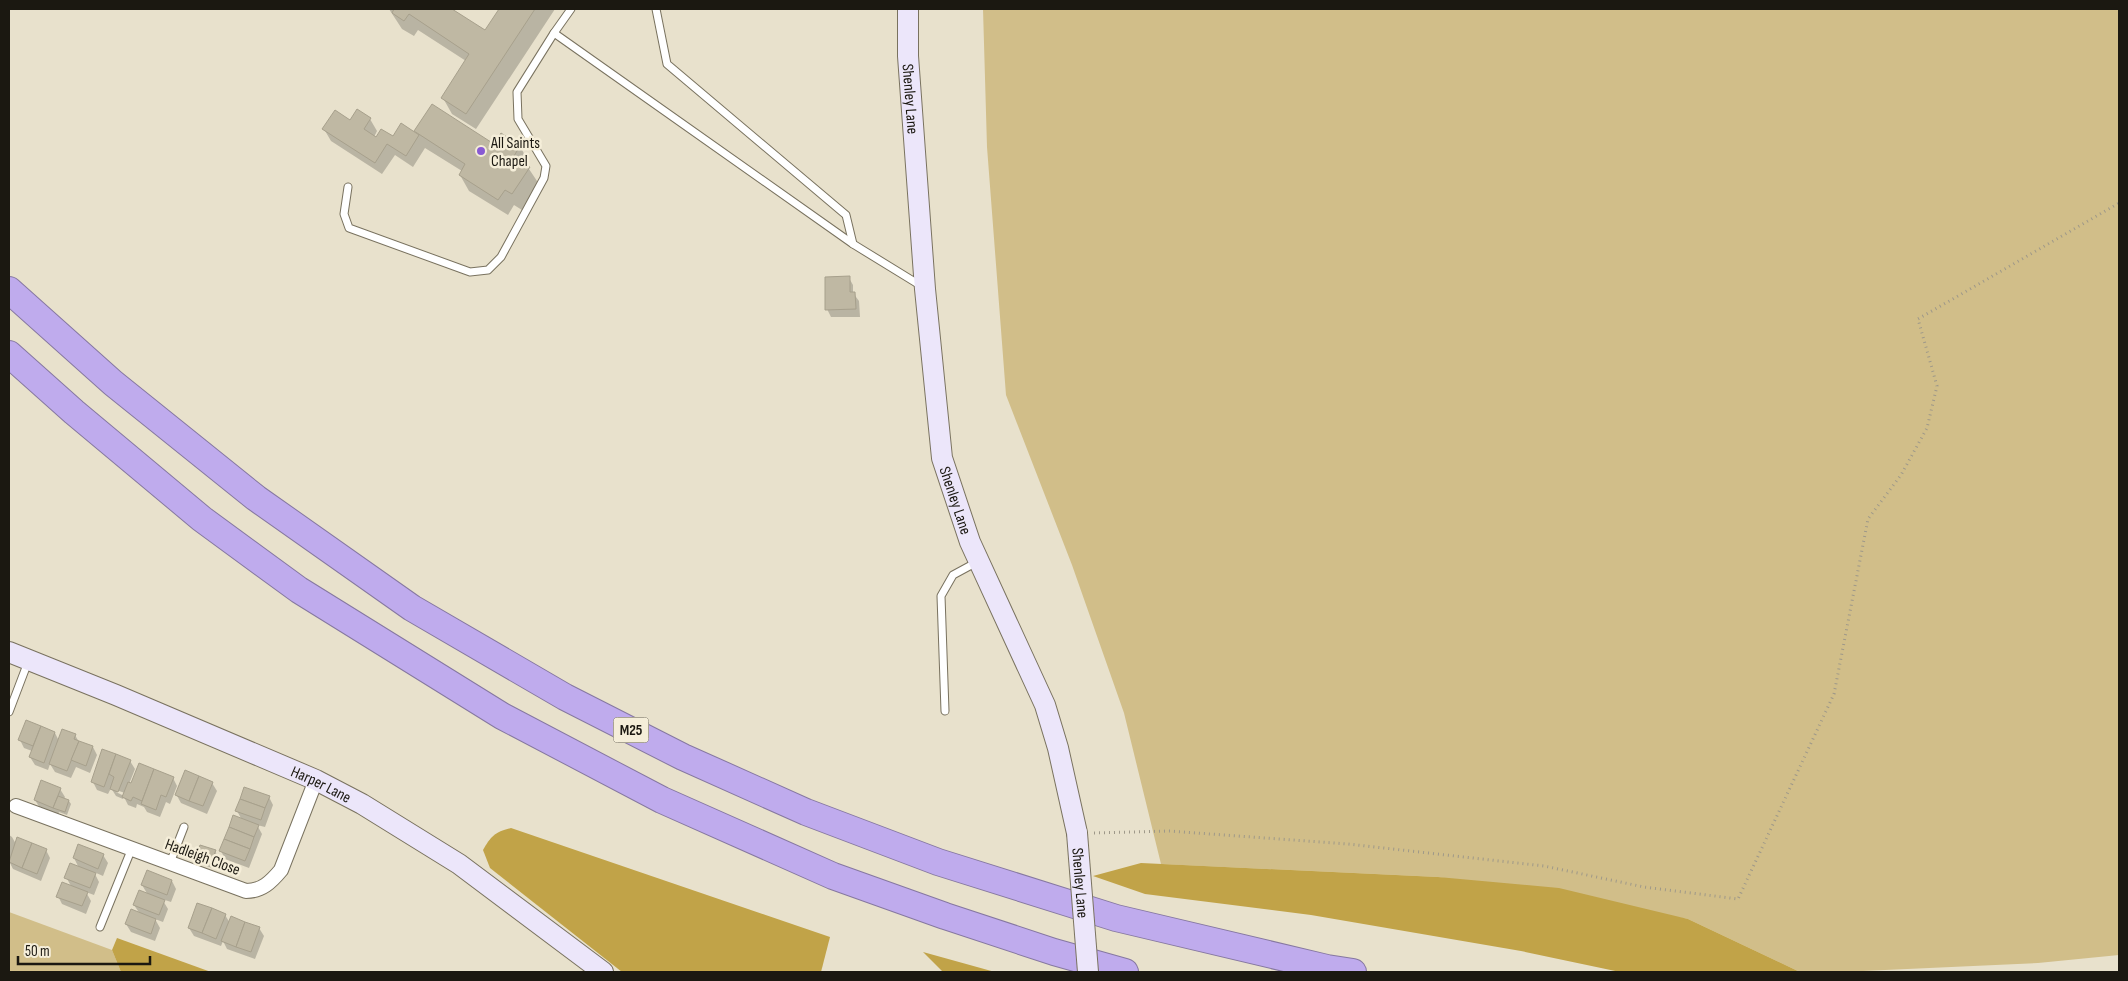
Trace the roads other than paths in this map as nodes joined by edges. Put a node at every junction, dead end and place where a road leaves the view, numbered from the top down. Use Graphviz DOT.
graph roads {
  1 [pos="571,9"];
  2 [pos="656,9"];
  3 [pos="908,9"];
  4 [pos="554,33"];
  5 [pos="348,187"];
  6 [pos="853,244"];
  7 [pos="925,288"];
  8 [pos="9,290"];
  9 [pos="9,354"];
  10 [pos="979,561"];
  11 [pos="9,652"];
  12 [pos="29,660"];
  13 [pos="945,711"];
  14 [pos="9,712"];
  15 [pos="316,780"];
  16 [pos="16,806"];
  17 [pos="184,827"];
  18 [pos="132,848"];
  19 [pos="170,863"];
  20 [pos="100,927"];
  21 [pos="603,972"];
  22 [pos="1088,972"];
  23 [pos="1125,972"];
  24 [pos="1353,972"];
  1 -- 4 [label="lane"];
  2 -- 6 [label="lane"];
  3 -- 7 [label="main road, Shenley Lane"];
  4 -- 5 [label="lane"];
  4 -- 6 [label="lane"];
  6 -- 7 [label="lane"];
  7 -- 10 [label="main road, Shenley Lane"];
  8 -- 24 [label="highway, M25"];
  9 -- 23 [label="highway"];
  10 -- 13 [label="lane"];
  10 -- 22 [label="main road, Shenley Lane, bridge"];
  11 -- 12 [label="main road, Harper Lane"];
  12 -- 14 [label="lane"];
  12 -- 15 [label="main road, Harper Lane"];
  15 -- 19 [label="street, Hadleigh Close"];
  15 -- 21 [label="main road, Harper Lane"];
  16 -- 18 [label="street, Hadleigh Close"];
  17 -- 19 [label="lane"];
  18 -- 19 [label="street, Hadleigh Close"];
  18 -- 20 [label="lane"];
}
